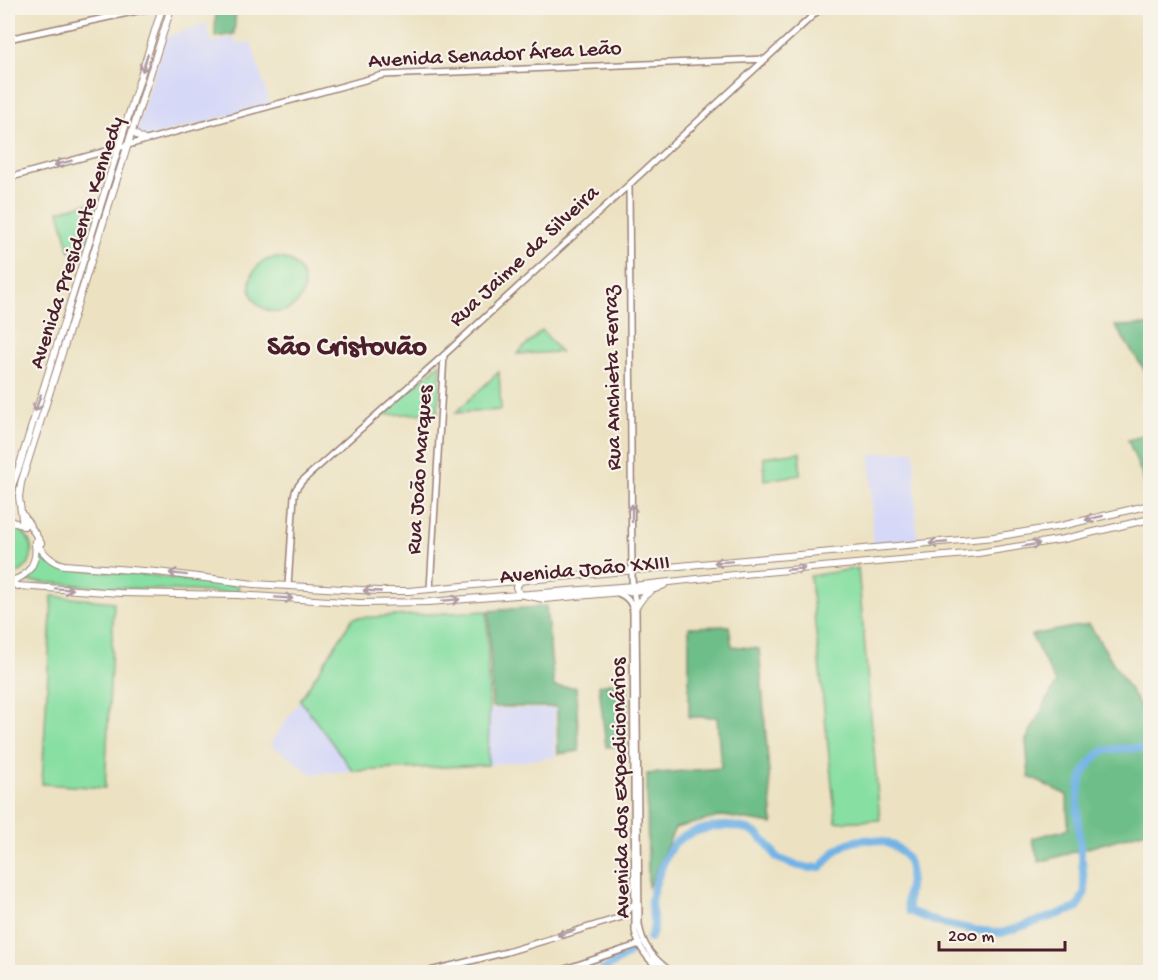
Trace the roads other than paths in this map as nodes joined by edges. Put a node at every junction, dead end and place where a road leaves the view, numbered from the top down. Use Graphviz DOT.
graph roads {
  1 [pos="151,8"];
  2 [pos="162,8"];
  3 [pos="171,8"];
  4 [pos="821,8"];
  5 [pos="8,39"];
  6 [pos="765,59"];
  7 [pos="132,132"];
  8 [pos="144,141"];
  9 [pos="128,145"];
  10 [pos="119,147"];
  11 [pos="8,178"];
  12 [pos="629,185"];
  13 [pos="444,355"];
  14 [pos="9,492"];
  15 [pos="1150,504"];
  16 [pos="21,510"];
  17 [pos="1150,519"];
  18 [pos="8,520"];
  19 [pos="23,525"];
  20 [pos="1017,534"];
  21 [pos="973,539"];
  22 [pos="35,542"];
  23 [pos="998,550"];
  24 [pos="952,555"];
  25 [pos="757,559"];
  26 [pos="741,561"];
  27 [pos="91,566"];
  28 [pos="632,571"];
  29 [pos="758,572"];
  30 [pos="743,574"];
  31 [pos="241,582"];
  32 [pos="520,582"];
  33 [pos="670,582"];
  34 [pos="8,583"];
  35 [pos="505,583"];
  36 [pos="254,584"];
  37 [pos="288,586"];
  38 [pos="430,589"];
  39 [pos="633,589"];
  40 [pos="655,589"];
  41 [pos="617,592"];
  42 [pos="519,594"];
  43 [pos="238,595"];
  44 [pos="504,595"];
  45 [pos="251,596"];
  46 [pos="634,607"];
  47 [pos="633,905"];
  48 [pos="622,917"];
  49 [pos="637,922"];
  50 [pos="641,944"];
  51 [pos="426,972"];
  52 [pos="556,972"];
  53 [pos="665,972"];
  54 [pos="672,972"];
  1 -- 5 [label="street"];
  2 -- 10 [label="main road, Avenida Presidente Kennedy, one-way"];
  3 -- 7 [label="main road, Avenida Presidente Kennedy"];
  4 -- 6 [label="street, Rua Jaime da Silveira"];
  6 -- 8 [label="street, Avenida Senador Área Leão"];
  6 -- 12 [label="street, Rua Jaime da Silveira"];
  7 -- 8 [label="main road"];
  7 -- 9 [label="main road, Avenida Presidente Kennedy"];
  8 -- 9 [label="street, Avenida Senador Área Leão"];
  9 -- 10 [label="street, Avenida Senador Área Leão"];
  9 -- 16 [label="main road, Avenida Presidente Kennedy"];
  10 -- 11 [label="street, one-way"];
  10 -- 14 [label="main road, Avenida Presidente Kennedy, one-way"];
  12 -- 13 [label="street, Rua Jaime da Silveira"];
  28 -- 12 [label="street, Rua Anchieta Ferraz, one-way"];
  13 -- 37 [label="street, Rua Jaime da Silveira"];
  13 -- 38 [label="street, Rua João Marques"];
  15 -- 20 [label="main road, Avenida João XXIII, one-way"];
  16 -- 19 [label="main road, Avenida Presidente Kennedy"];
  16 -- 27 [label="main road"];
  23 -- 17 [label="main road, Avenida João XXIII, one-way"];
  18 -- 19 [label="main road"];
  19 -- 22 [label="main road, Avenida João XXIII"];
  20 -- 21 [label="main road, Avenida João XXIII"];
  20 -- 23 [label="main road"];
  21 -- 24 [label="main road"];
  21 -- 25 [label="main road, Avenida João XXIII, one-way"];
  22 -- 27 [label="main road, Avenida João XXIII"];
  22 -- 34 [label="main road"];
  23 -- 24 [label="main road, Avenida João XXIII"];
  29 -- 24 [label="main road, Avenida João XXIII, one-way"];
  25 -- 26 [label="main road, Avenida João XXIII"];
  25 -- 29 [label="main road"];
  26 -- 28 [label="main road, Avenida João XXIII, one-way"];
  26 -- 30 [label="main road"];
  31 -- 27 [label="main road, Avenida João XXIII, one-way"];
  28 -- 32 [label="main road, Avenida João XXIII"];
  28 -- 39 [label="street, Rua Anchieta Ferraz"];
  29 -- 30 [label="main road, Avenida João XXIII"];
  30 -- 33 [label="main road, Avenida João XXIII"];
  31 -- 36 [label="main road, Avenida João XXIII"];
  31 -- 43 [label="main road"];
  32 -- 35 [label="main road, Avenida João XXIII"];
  32 -- 42 [label="main road"];
  33 -- 39 [label="main road, Avenida João XXIII"];
  33 -- 40 [label="main road"];
  34 -- 43 [label="main road, Avenida João XXIII, one-way"];
  35 -- 38 [label="main road, Avenida João XXIII"];
  35 -- 44 [label="main road"];
  36 -- 37 [label="main road, Avenida João XXIII"];
  36 -- 45 [label="main road"];
  38 -- 37 [label="main road, Avenida João XXIII, one-way"];
  39 -- 40 [label="main road"];
  39 -- 41 [label="main road"];
  39 -- 42 [label="main road, Avenida João XXIII"];
  39 -- 46 [label="street, Avenida dos Expedicionários"];
  40 -- 46 [label="main road"];
  41 -- 42 [label="main road"];
  41 -- 46 [label="street"];
  42 -- 44 [label="main road, Avenida João XXIII"];
  43 -- 45 [label="main road, Avenida João XXIII"];
  45 -- 44 [label="main road, Avenida João XXIII, one-way"];
  46 -- 47 [label="street, Avenida dos Expedicionários"];
  46 -- 49 [label="street, Avenida dos Expedicionários"];
  47 -- 48 [label="street"];
  47 -- 49 [label="street, Avenida dos Expedicionários"];
  48 -- 49 [label="street"];
  48 -- 51 [label="street, one-way"];
  49 -- 50 [label="street, Avenida dos Expedicionários"];
  50 -- 52 [label="street"];
  50 -- 53 [label="street, Avenida dos Expedicionários"];
  50 -- 54 [label="street, Avenida dos Expedicionários"];
}
